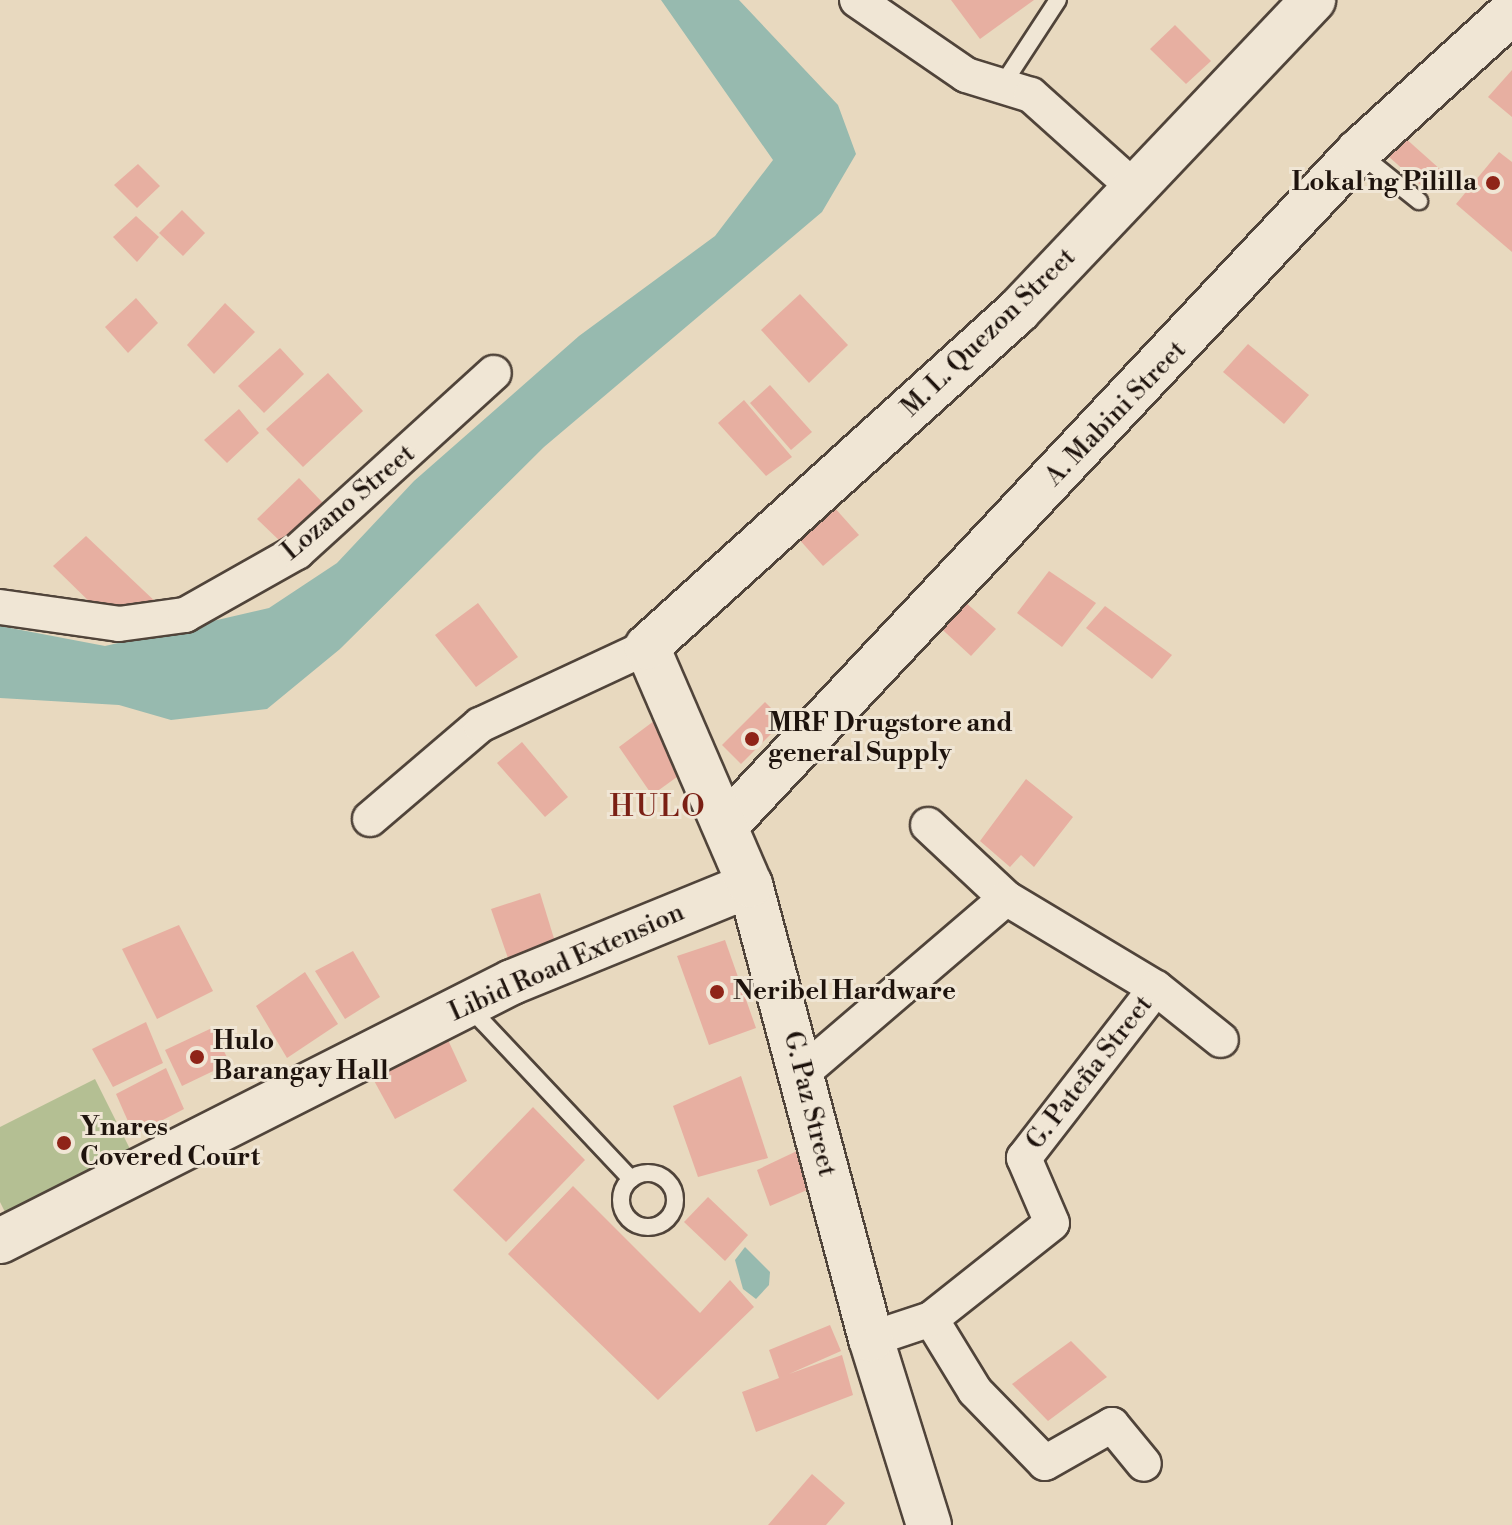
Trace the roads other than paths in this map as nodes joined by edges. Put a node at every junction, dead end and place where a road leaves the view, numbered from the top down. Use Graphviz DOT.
graph roads {
  1 [pos="857,0"];
  2 [pos="1058,0"];
  3 [pos="1313,0"];
  4 [pos="1512,12"];
  5 [pos="1001,87"];
  6 [pos="1358,152"];
  7 [pos="1137,190"];
  8 [pos="1419,201"];
  9 [pos="494,373"];
  10 [pos="0,607"];
  11 [pos="647,647"];
  12 [pos="370,819"];
  13 [pos="727,824"];
  14 [pos="928,825"];
  15 [pos="750,885"];
  16 [pos="1006,898"];
  17 [pos="1156,988"];
  18 [pos="467,1005"];
  19 [pos="1221,1040"];
  20 [pos="801,1074"];
  21 [pos="631,1179"];
  22 [pos="0,1241"];
  23 [pos="931,1319"];
  24 [pos="871,1339"];
  25 [pos="1144,1464"];
  26 [pos="929,1525"];
  1 -- 5 [label="street"];
  2 -- 5 [label="lane"];
  3 -- 7 [label="main road, M. L. Quezon Street"];
  4 -- 6 [label="main road, A. Mabini Street"];
  5 -- 7 [label="street"];
  6 -- 8 [label="lane"];
  6 -- 13 [label="main road, A. Mabini Street"];
  7 -- 11 [label="main road, M. L. Quezon Street"];
  9 -- 10 [label="street, Lozano Street"];
  11 -- 12 [label="street"];
  11 -- 13 [label="main road, G. Paz Street"];
  13 -- 15 [label="main road, G. Paz Street"];
  14 -- 16 [label="street"];
  15 -- 18 [label="main road, Libid Road Extension"];
  15 -- 20 [label="main road, G. Paz Street"];
  16 -- 17 [label="street"];
  16 -- 20 [label="street"];
  17 -- 19 [label="street"];
  17 -- 23 [label="street, G. Pateña Street"];
  18 -- 21 [label="lane"];
  18 -- 22 [label="main road, Libid Road Extension"];
  20 -- 24 [label="main road, G. Paz Street"];
  23 -- 24 [label="street, G. Pateña Street"];
  23 -- 25 [label="street"];
  24 -- 26 [label="main road, G. Paz Street"];
}
